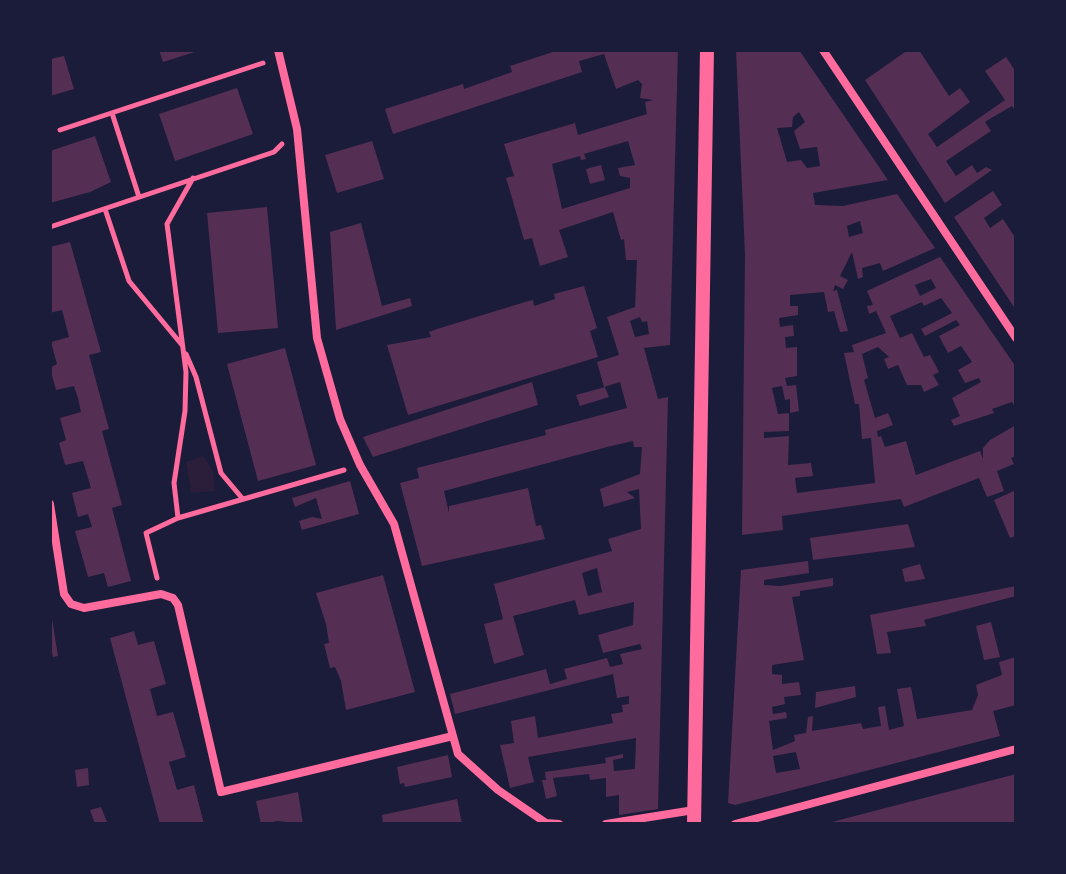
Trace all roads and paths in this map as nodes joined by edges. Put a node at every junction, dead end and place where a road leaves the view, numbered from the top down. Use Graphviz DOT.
graph roads {
  1 [pos="707,50"];
  2 [pos="823,50"];
  3 [pos="278,54"];
  4 [pos="112,113"];
  5 [pos="297,129"];
  6 [pos="60,130"];
  7 [pos="193,178"];
  8 [pos="139,197"];
  9 [pos="105,209"];
  10 [pos="50,227"];
  11 [pos="1016,338"];
  12 [pos="183,347"];
  13 [pos="335,473"];
  14 [pos="242,498"];
  15 [pos="50,504"];
  16 [pos="178,518"];
  17 [pos="161,594"];
  18 [pos="453,736"];
  19 [pos="1016,749"];
  20 [pos="694,817"];
  21 [pos="559,824"];
  22 [pos="606,824"];
  23 [pos="735,824"];
  1 -- 20 [label="street"];
  2 -- 11 [label="street"];
  3 -- 4 [label="path"];
  3 -- 5 [label="street"];
  4 -- 6 [label="path"];
  4 -- 8 [label="path"];
  5 -- 7 [label="path"];
  5 -- 18 [label="street"];
  7 -- 8 [label="path"];
  7 -- 12 [label="path"];
  8 -- 9 [label="path"];
  9 -- 10 [label="path"];
  9 -- 12 [label="path"];
  12 -- 14 [label="path"];
  12 -- 16 [label="path"];
  13 -- 14 [label="path"];
  14 -- 16 [label="path"];
  15 -- 17 [label="street"];
  16 -- 17 [label="path"];
  17 -- 18 [label="street"];
  18 -- 21 [label="street"];
  19 -- 23 [label="street"];
  20 -- 22 [label="street"];
}
